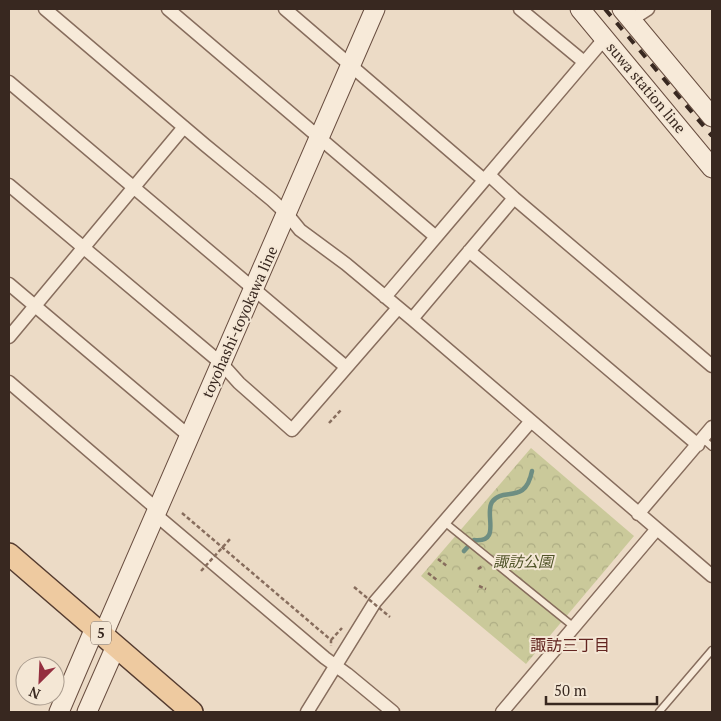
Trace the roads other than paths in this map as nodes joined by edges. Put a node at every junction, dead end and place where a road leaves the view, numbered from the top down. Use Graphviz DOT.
graph roads {
  1 [pos="45,9"];
  2 [pos="168,9"];
  3 [pos="284,9"];
  4 [pos="375,9"];
  5 [pos="520,9"];
  6 [pos="580,9"];
  7 [pos="648,9"];
  8 [pos="626,15"];
  9 [pos="604,38"];
  10 [pos="584,62"];
  11 [pos="351,66"];
  12 [pos="9,82"];
  13 [pos="712,117"];
  14 [pos="184,127"];
  15 [pos="320,138"];
  16 [pos="712,168"];
  17 [pos="486,177"];
  18 [pos="9,185"];
  19 [pos="134,188"];
  20 [pos="514,198"];
  21 [pos="287,214"];
  22 [pos="436,237"];
  23 [pos="83,248"];
  24 [pos="469,251"];
  25 [pos="9,284"];
  26 [pos="254,289"];
  27 [pos="386,297"];
  28 [pos="34,307"];
  29 [pos="398,308"];
  30 [pos="412,319"];
  31 [pos="9,337"];
  32 [pos="222,364"];
  33 [pos="712,366"];
  34 [pos="346,367"];
  35 [pos="9,382"];
  36 [pos="530,421"];
  37 [pos="712,427"];
  38 [pos="189,436"];
  39 [pos="704,444"];
  40 [pos="157,512"];
  41 [pos="638,514"];
  42 [pos="443,522"];
  43 [pos="656,530"];
  44 [pos="9,554"];
  45 [pos="712,576"];
  46 [pos="574,627"];
  47 [pos="105,637"];
  48 [pos="712,650"];
  49 [pos="335,666"];
  50 [pos="59,712"];
  51 [pos="88,712"];
  52 [pos="192,712"];
  53 [pos="307,712"];
  54 [pos="393,712"];
  55 [pos="502,712"];
  56 [pos="660,712"];
  1 -- 14 [label="street"];
  2 -- 15 [label="street"];
  3 -- 11 [label="street"];
  4 -- 11 [label="main road, toyohashi-toyokawa line"];
  5 -- 10 [label="street"];
  6 -- 9 [label="main road, suwa station line"];
  7 -- 8 [label="street"];
  8 -- 13 [label="main road"];
  9 -- 10 [label="street"];
  9 -- 16 [label="main road, suwa station line"];
  10 -- 17 [label="street"];
  11 -- 15 [label="main road, toyohashi-toyokawa line"];
  11 -- 17 [label="street"];
  12 -- 19 [label="street"];
  14 -- 19 [label="street"];
  14 -- 21 [label="street"];
  15 -- 21 [label="main road, toyohashi-toyokawa line"];
  15 -- 22 [label="street"];
  17 -- 20 [label="street"];
  17 -- 22 [label="street"];
  18 -- 23 [label="street"];
  19 -- 23 [label="street"];
  19 -- 26 [label="street"];
  20 -- 24 [label="street"];
  20 -- 33 [label="street"];
  21 -- 26 [label="main road, toyohashi-toyokawa line"];
  21 -- 27 [label="street"];
  22 -- 27 [label="street"];
  23 -- 28 [label="street"];
  23 -- 32 [label="street"];
  24 -- 30 [label="street"];
  24 -- 39 [label="street"];
  25 -- 28 [label="street"];
  26 -- 32 [label="main road, toyohashi-toyokawa line"];
  26 -- 34 [label="street"];
  27 -- 29 [label="street"];
  28 -- 31 [label="street"];
  28 -- 38 [label="street"];
  29 -- 30 [label="street"];
  29 -- 34 [label="street"];
  30 -- 36 [label="street"];
  32 -- 34 [label="street"];
  32 -- 38 [label="main road, toyohashi-toyokawa line"];
  35 -- 40 [label="street"];
  36 -- 41 [label="street"];
  36 -- 42 [label="street"];
  37 -- 39 [label="street"];
  38 -- 40 [label="main road, toyohashi-toyokawa line"];
  39 -- 41 [label="street"];
  40 -- 47 [label="main road, toyohashi-toyokawa line"];
  40 -- 49 [label="street"];
  41 -- 43 [label="street"];
  42 -- 46 [label="lane"];
  42 -- 49 [label="street"];
  43 -- 45 [label="street"];
  43 -- 46 [label="street"];
  44 -- 47 [label="main road, 5"];
  46 -- 55 [label="street"];
  47 -- 50 [label="main road"];
  47 -- 51 [label="main road"];
  47 -- 52 [label="main road, 5"];
  48 -- 56 [label="lane"];
  49 -- 53 [label="street"];
  49 -- 54 [label="street"];
}
